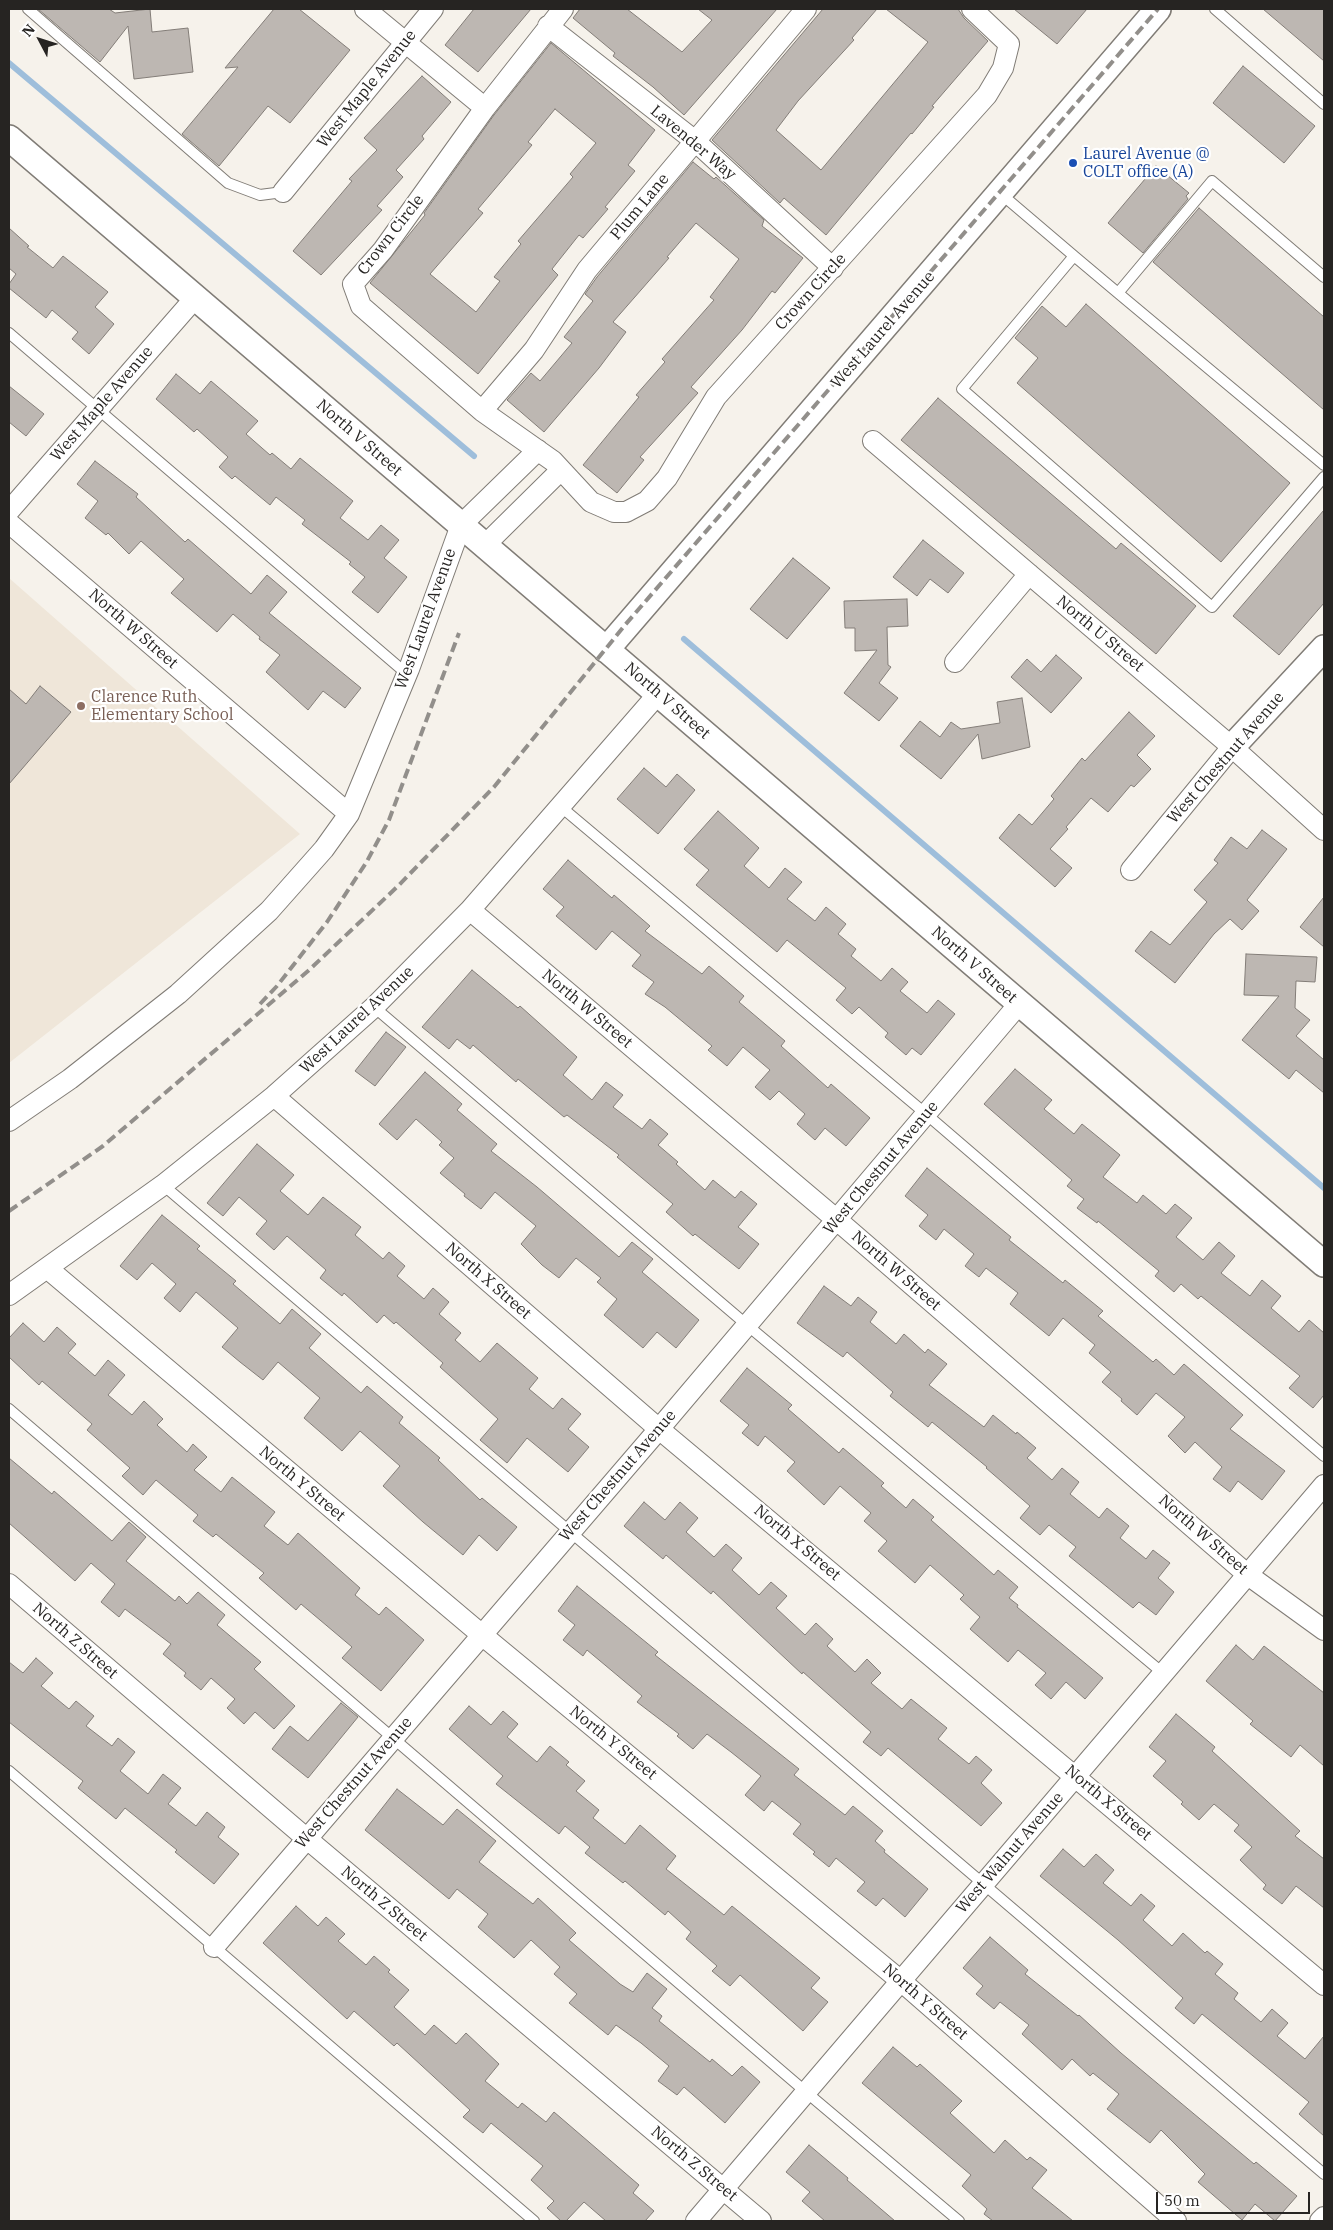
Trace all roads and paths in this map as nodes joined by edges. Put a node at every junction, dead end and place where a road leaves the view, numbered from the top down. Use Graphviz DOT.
graph roads {
  1 [pos="28,9"];
  2 [pos="365,9"];
  3 [pos="433,9"];
  4 [pos="563,9"];
  5 [pos="806,9"];
  6 [pos="972,9"];
  7 [pos="1158,9"];
  8 [pos="1215,9"];
  9 [pos="548,26"];
  10 [pos="404,42"];
  11 [pos="1324,104"];
  12 [pos="485,108"];
  13 [pos="9,138"];
  14 [pos="694,141"];
  15 [pos="283,192"];
  16 [pos="1000,193"];
  17 [pos="1074,256"];
  18 [pos="833,268"];
  19 [pos="1324,277"];
  20 [pos="1118,293"];
  21 [pos="195,298"];
  22 [pos="9,333"];
  23 [pos="98,409"];
  24 [pos="482,411"];
  25 [pos="873,441"];
  26 [pos="538,450"];
  27 [pos="1324,465"];
  28 [pos="561,470"];
  29 [pos="1324,477"];
  30 [pos="9,511"];
  31 [pos="9,523"];
  32 [pos="461,525"];
  33 [pos="484,546"];
  34 [pos="1029,574"];
  35 [pos="1324,648"];
  36 [pos="606,650"];
  37 [pos="956,662"];
  38 [pos="407,674"];
  39 [pos="658,694"];
  40 [pos="1232,747"];
  41 [pos="560,806"];
  42 [pos="349,814"];
  43 [pos="1324,830"];
  44 [pos="1131,870"];
  45 [pos="470,910"];
  46 [pos="1020,1004"];
  47 [pos="374,1007"];
  48 [pos="274,1096"];
  49 [pos="926,1114"];
  50 [pos="9,1121"];
  51 [pos="163,1185"];
  52 [pos="837,1220"];
  53 [pos="1324,1264"];
  54 [pos="47,1268"];
  55 [pos="9,1295"];
  56 [pos="747,1325"];
  57 [pos="9,1409"];
  58 [pos="659,1429"];
  59 [pos="1324,1456"];
  60 [pos="1324,1485"];
  61 [pos="572,1531"];
  62 [pos="1248,1574"];
  63 [pos="9,1584"];
  64 [pos="1324,1630"];
  65 [pos="482,1635"];
  66 [pos="1164,1674"];
  67 [pos="393,1738"];
  68 [pos="9,1771"];
  69 [pos="1076,1776"];
  70 [pos="306,1838"];
  71 [pos="984,1884"];
  72 [pos="214,1947"];
  73 [pos="901,1980"];
  74 [pos="1324,1985"];
  75 [pos="806,2092"];
  76 [pos="1324,2174"];
  77 [pos="724,2188"];
  78 [pos="1324,2217"];
  79 [pos="534,2221"];
  80 [pos="696,2221"];
  81 [pos="760,2221"];
  82 [pos="959,2221"];
  83 [pos="1176,2221"];
  84 [pos="1320,2221"];
  1 -- 15 [label="lane"];
  2 -- 10 [label="street"];
  3 -- 10 [label="street, West Maple Avenue"];
  4 -- 9 [label="street, Crown Circle"];
  5 -- 14 [label="street, Plum Lane"];
  6 -- 18 [label="street, Crown Circle"];
  7 -- 16 [label="street, West Laurel Avenue"];
  8 -- 11 [label="lane"];
  9 -- 12 [label="street, Crown Circle"];
  9 -- 14 [label="street, Lavender Way"];
  10 -- 12 [label="street"];
  10 -- 15 [label="street, West Maple Avenue"];
  12 -- 24 [label="street, Crown Circle"];
  13 -- 21 [label="street, North V Street"];
  14 -- 18 [label="street, Lavender Way"];
  14 -- 24 [label="street, Plum Lane"];
  16 -- 17 [label="lane"];
  16 -- 36 [label="street, West Laurel Avenue"];
  17 -- 20 [label="lane"];
  17 -- 29 [label="lane"];
  18 -- 28 [label="street, Crown Circle"];
  19 -- 20 [label="lane"];
  20 -- 27 [label="lane"];
  21 -- 23 [label="street, West Maple Avenue"];
  21 -- 32 [label="street, North V Street"];
  22 -- 23 [label="lane"];
  23 -- 30 [label="street, West Maple Avenue"];
  23 -- 38 [label="lane"];
  24 -- 26 [label="street, Crown Circle"];
  25 -- 34 [label="street, North U Street"];
  26 -- 28 [label="street, Crown Circle"];
  26 -- 32 [label="street"];
  28 -- 33 [label="street"];
  31 -- 42 [label="street, North W Street"];
  32 -- 33 [label="street, North V Street"];
  32 -- 38 [label="street, West Laurel Avenue"];
  33 -- 36 [label="street, North V Street"];
  34 -- 37 [label="street"];
  34 -- 40 [label="street, North U Street"];
  35 -- 40 [label="street, West Chestnut Avenue"];
  36 -- 39 [label="street, North V Street"];
  38 -- 42 [label="street, West Laurel Avenue"];
  39 -- 41 [label="street, West Laurel Avenue"];
  39 -- 46 [label="street, North V Street"];
  40 -- 43 [label="street, North U Street"];
  40 -- 44 [label="street, West Chestnut Avenue"];
  41 -- 45 [label="street, West Laurel Avenue"];
  41 -- 49 [label="lane"];
  42 -- 50 [label="street, West Laurel Avenue"];
  45 -- 47 [label="street, West Laurel Avenue"];
  45 -- 52 [label="street, North W Street"];
  46 -- 49 [label="street, West Chestnut Avenue"];
  46 -- 53 [label="street, North V Street"];
  47 -- 48 [label="street, West Laurel Avenue"];
  47 -- 56 [label="lane"];
  48 -- 51 [label="street, West Laurel Avenue"];
  48 -- 58 [label="street, North X Street"];
  49 -- 52 [label="street, West Chestnut Avenue"];
  49 -- 59 [label="lane"];
  51 -- 54 [label="street, West Laurel Avenue"];
  51 -- 61 [label="lane"];
  52 -- 56 [label="street, West Chestnut Avenue"];
  52 -- 62 [label="street, North W Street"];
  54 -- 55 [label="street, West Laurel Avenue"];
  54 -- 65 [label="street, North Y Street"];
  56 -- 58 [label="street, West Chestnut Avenue"];
  56 -- 66 [label="lane"];
  57 -- 67 [label="lane"];
  58 -- 61 [label="street, West Chestnut Avenue"];
  58 -- 69 [label="street, North X Street"];
  60 -- 62 [label="street, West Walnut Avenue"];
  61 -- 65 [label="street, West Chestnut Avenue"];
  61 -- 71 [label="lane"];
  62 -- 64 [label="street, North W Street"];
  62 -- 66 [label="street, West Walnut Avenue"];
  63 -- 70 [label="street, North Z Street"];
  65 -- 67 [label="street, West Chestnut Avenue"];
  65 -- 73 [label="street, North Y Street"];
  66 -- 69 [label="street, West Walnut Avenue"];
  67 -- 70 [label="street, West Chestnut Avenue"];
  67 -- 75 [label="lane"];
  68 -- 72 [label="lane"];
  69 -- 71 [label="street, West Walnut Avenue"];
  69 -- 74 [label="street, North X Street"];
  70 -- 72 [label="street, West Chestnut Avenue"];
  70 -- 77 [label="street, North Z Street"];
  71 -- 73 [label="street, West Walnut Avenue"];
  71 -- 76 [label="lane"];
  72 -- 79 [label="lane"];
  73 -- 75 [label="street, West Walnut Avenue"];
  73 -- 83 [label="street, North Y Street"];
  75 -- 77 [label="street, West Walnut Avenue"];
  75 -- 82 [label="lane"];
  77 -- 80 [label="street, West Walnut Avenue"];
  77 -- 81 [label="street, North Z Street"];
  78 -- 84 [label="street"];
}
